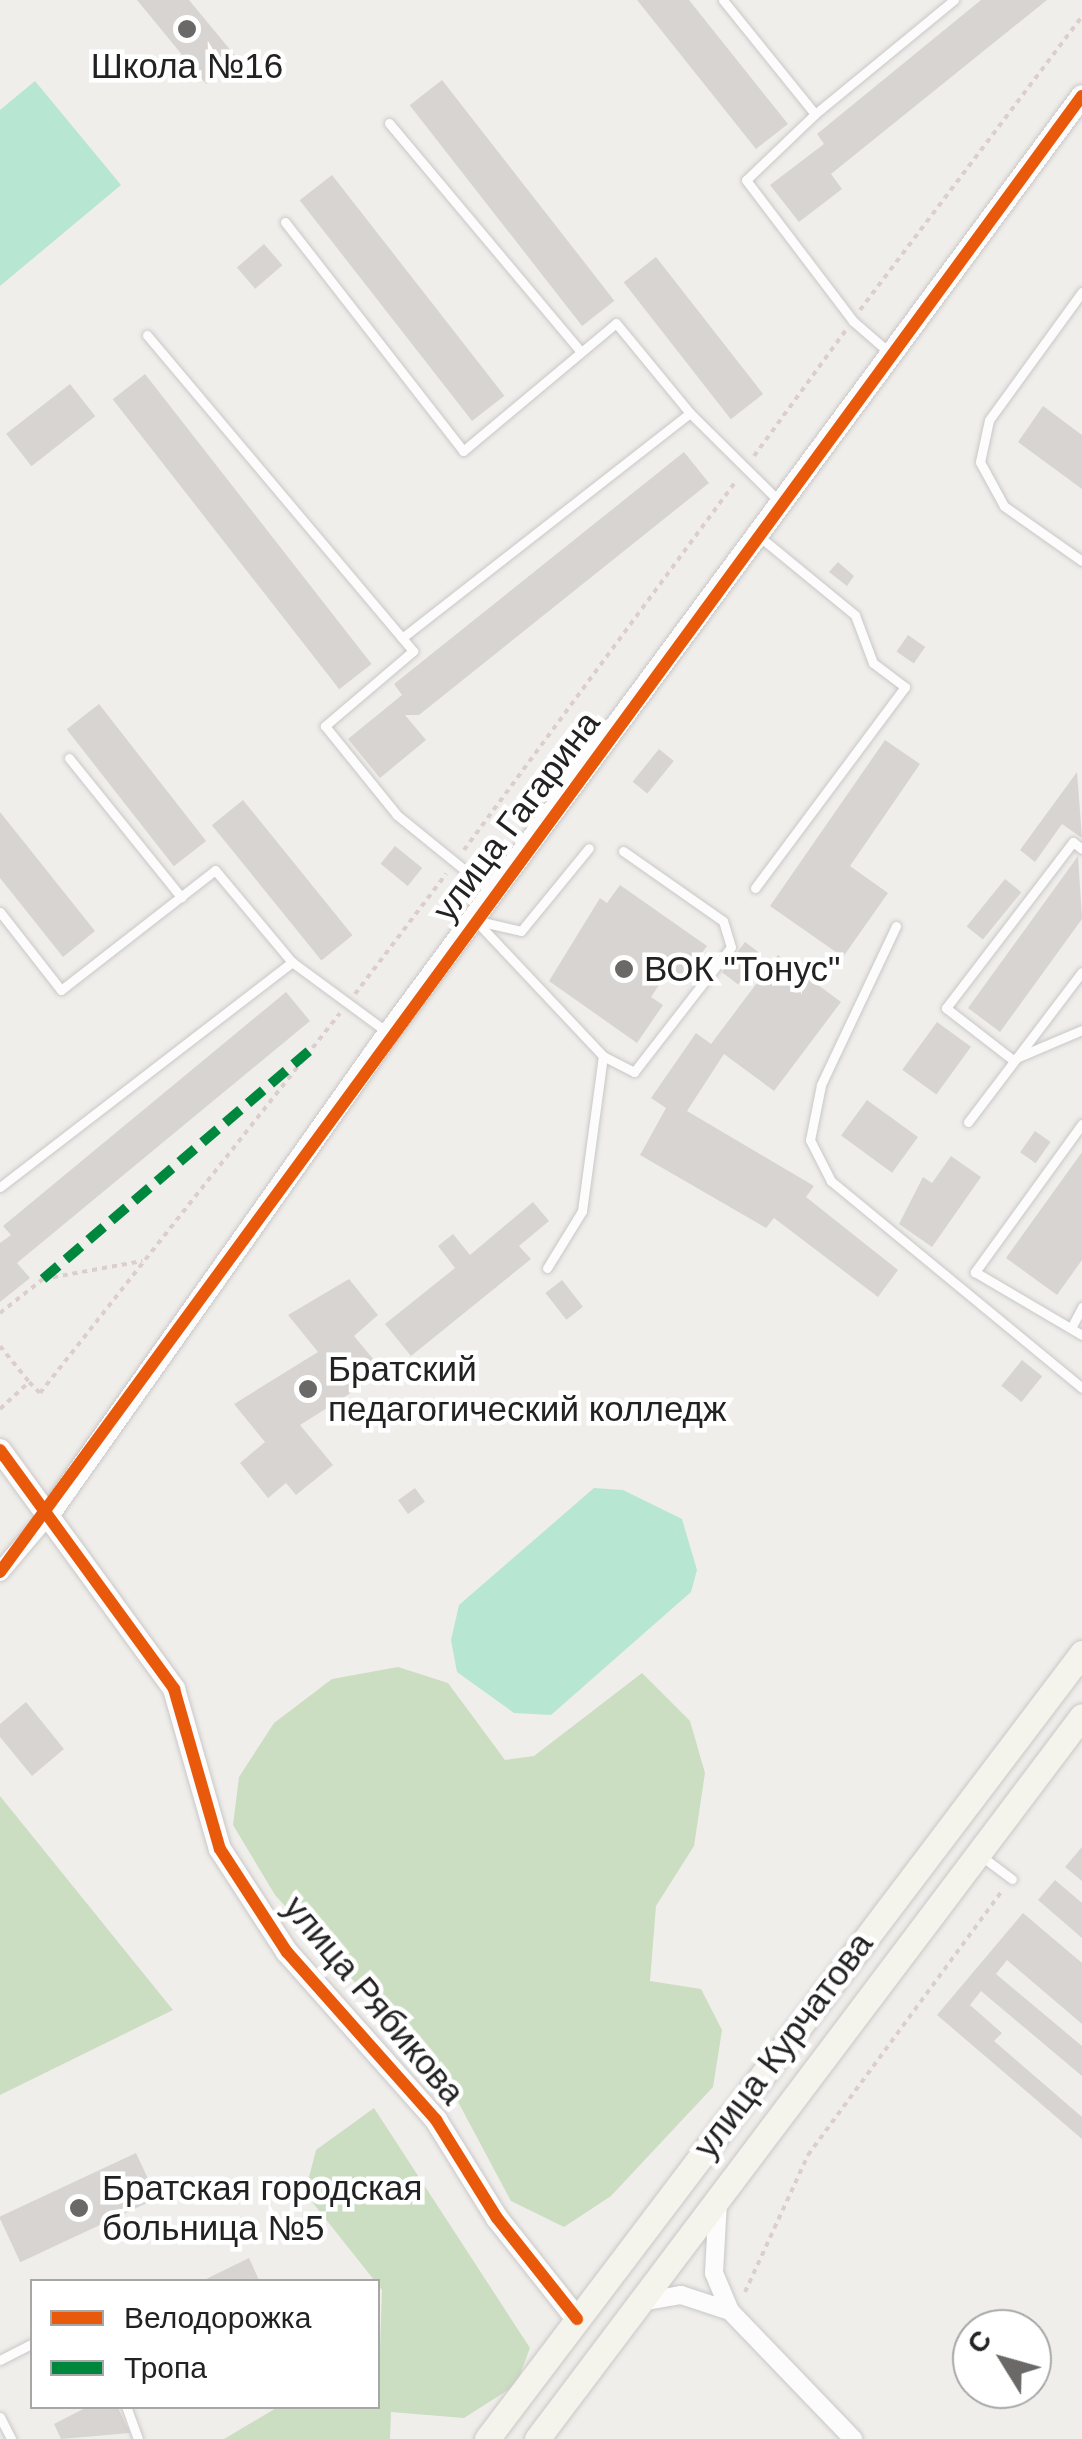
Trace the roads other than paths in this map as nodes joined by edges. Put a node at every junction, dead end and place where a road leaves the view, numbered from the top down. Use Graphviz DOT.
graph roads {
  1 [pos="723,0"];
  2 [pos="954,0"];
  3 [pos="1082,96"];
  4 [pos="815,114"];
  5 [pos="388,122"];
  6 [pos="285,222"];
  7 [pos="1082,292"];
  8 [pos="147,335"];
  9 [pos="581,352"];
  10 [pos="892,356"];
  11 [pos="690,413"];
  12 [pos="783,505"];
  13 [pos="760,536"];
  14 [pos="1082,561"];
  15 [pos="402,638"];
  16 [pos="69,758"];
  17 [pos="590,848"];
  18 [pos="1082,848"];
  19 [pos="623,851"];
  20 [pos="755,888"];
  21 [pos="495,894"];
  22 [pos="181,897"];
  23 [pos="0,912"];
  24 [pos="475,920"];
  25 [pos="896,926"];
  26 [pos="292,962"];
  27 [pos="1082,972"];
  28 [pos="1082,1030"];
  29 [pos="389,1034"];
  30 [pos="604,1056"];
  31 [pos="1014,1060"];
  32 [pos="968,1122"];
  33 [pos="1082,1124"];
  34 [pos="0,1187"];
  35 [pos="546,1268"];
  36 [pos="1082,1307"];
  37 [pos="1071,1328"];
  38 [pos="1082,1335"];
  39 [pos="1082,1388"];
  40 [pos="0,1450"];
  41 [pos="49,1514"];
  42 [pos="0,1572"];
  43 [pos="1082,1654"];
  44 [pos="1082,1716"];
  45 [pos="1018,1734"];
  46 [pos="1049,1758"];
  47 [pos="978,1854"];
  48 [pos="1012,1879"];
  49 [pos="718,2198"];
  50 [pos="641,2302"];
  51 [pos="730,2312"];
  52 [pos="578,2319"];
  53 [pos="30,2345"];
  54 [pos="0,2360"];
  55 [pos="127,2409"];
  56 [pos="0,2417"];
  57 [pos="11,2439"];
  58 [pos="138,2439"];
  59 [pos="487,2439"];
  60 [pos="537,2439"];
  61 [pos="853,2439"];
  1 -- 4 [label="lane"];
  2 -- 4 [label="lane"];
  3 -- 10 [label="street, улица Гагарина"];
  4 -- 10 [label="lane"];
  5 -- 9 [label="lane"];
  6 -- 9 [label="lane"];
  7 -- 14 [label="lane"];
  8 -- 15 [label="lane"];
  9 -- 11 [label="lane"];
  10 -- 12 [label="street, улица Гагарина"];
  11 -- 12 [label="lane"];
  11 -- 15 [label="lane"];
  12 -- 13 [label="street, улица Гагарина"];
  13 -- 20 [label="lane"];
  13 -- 21 [label="street, улица Гагарина"];
  15 -- 21 [label="lane"];
  16 -- 22 [label="lane"];
  17 -- 24 [label="lane"];
  18 -- 31 [label="lane"];
  19 -- 30 [label="lane"];
  21 -- 24 [label="street, улица Гагарина"];
  22 -- 23 [label="lane"];
  22 -- 26 [label="lane"];
  24 -- 29 [label="street, улица Гагарина"];
  24 -- 30 [label="lane"];
  25 -- 39 [label="lane"];
  26 -- 29 [label="lane"];
  26 -- 34 [label="lane"];
  27 -- 31 [label="lane"];
  28 -- 31 [label="lane"];
  29 -- 41 [label="street, улица Гагарина"];
  30 -- 35 [label="lane"];
  31 -- 32 [label="lane"];
  33 -- 37 [label="lane"];
  36 -- 37 [label="lane"];
  37 -- 38 [label="lane"];
  40 -- 41 [label="street, улица Рябикова"];
  41 -- 42 [label="street, улица Гагарина"];
  41 -- 52 [label="street, улица Рябикова"];
  43 -- 45 [label="main road, улица Курчатова"];
  44 -- 46 [label="main road"];
  45 -- 46 [label="main road"];
  45 -- 52 [label="main road, улица Курчатова"];
  46 -- 47 [label="main road"];
  47 -- 48 [label="lane"];
  47 -- 49 [label="main road"];
  49 -- 50 [label="main road"];
  49 -- 51 [label="street"];
  50 -- 51 [label="street"];
  50 -- 60 [label="main road"];
  51 -- 61 [label="street"];
  52 -- 59 [label="main road, улица Курчатова"];
  53 -- 54 [label="lane"];
  55 -- 58 [label="lane"];
  56 -- 57 [label="lane"];
}
